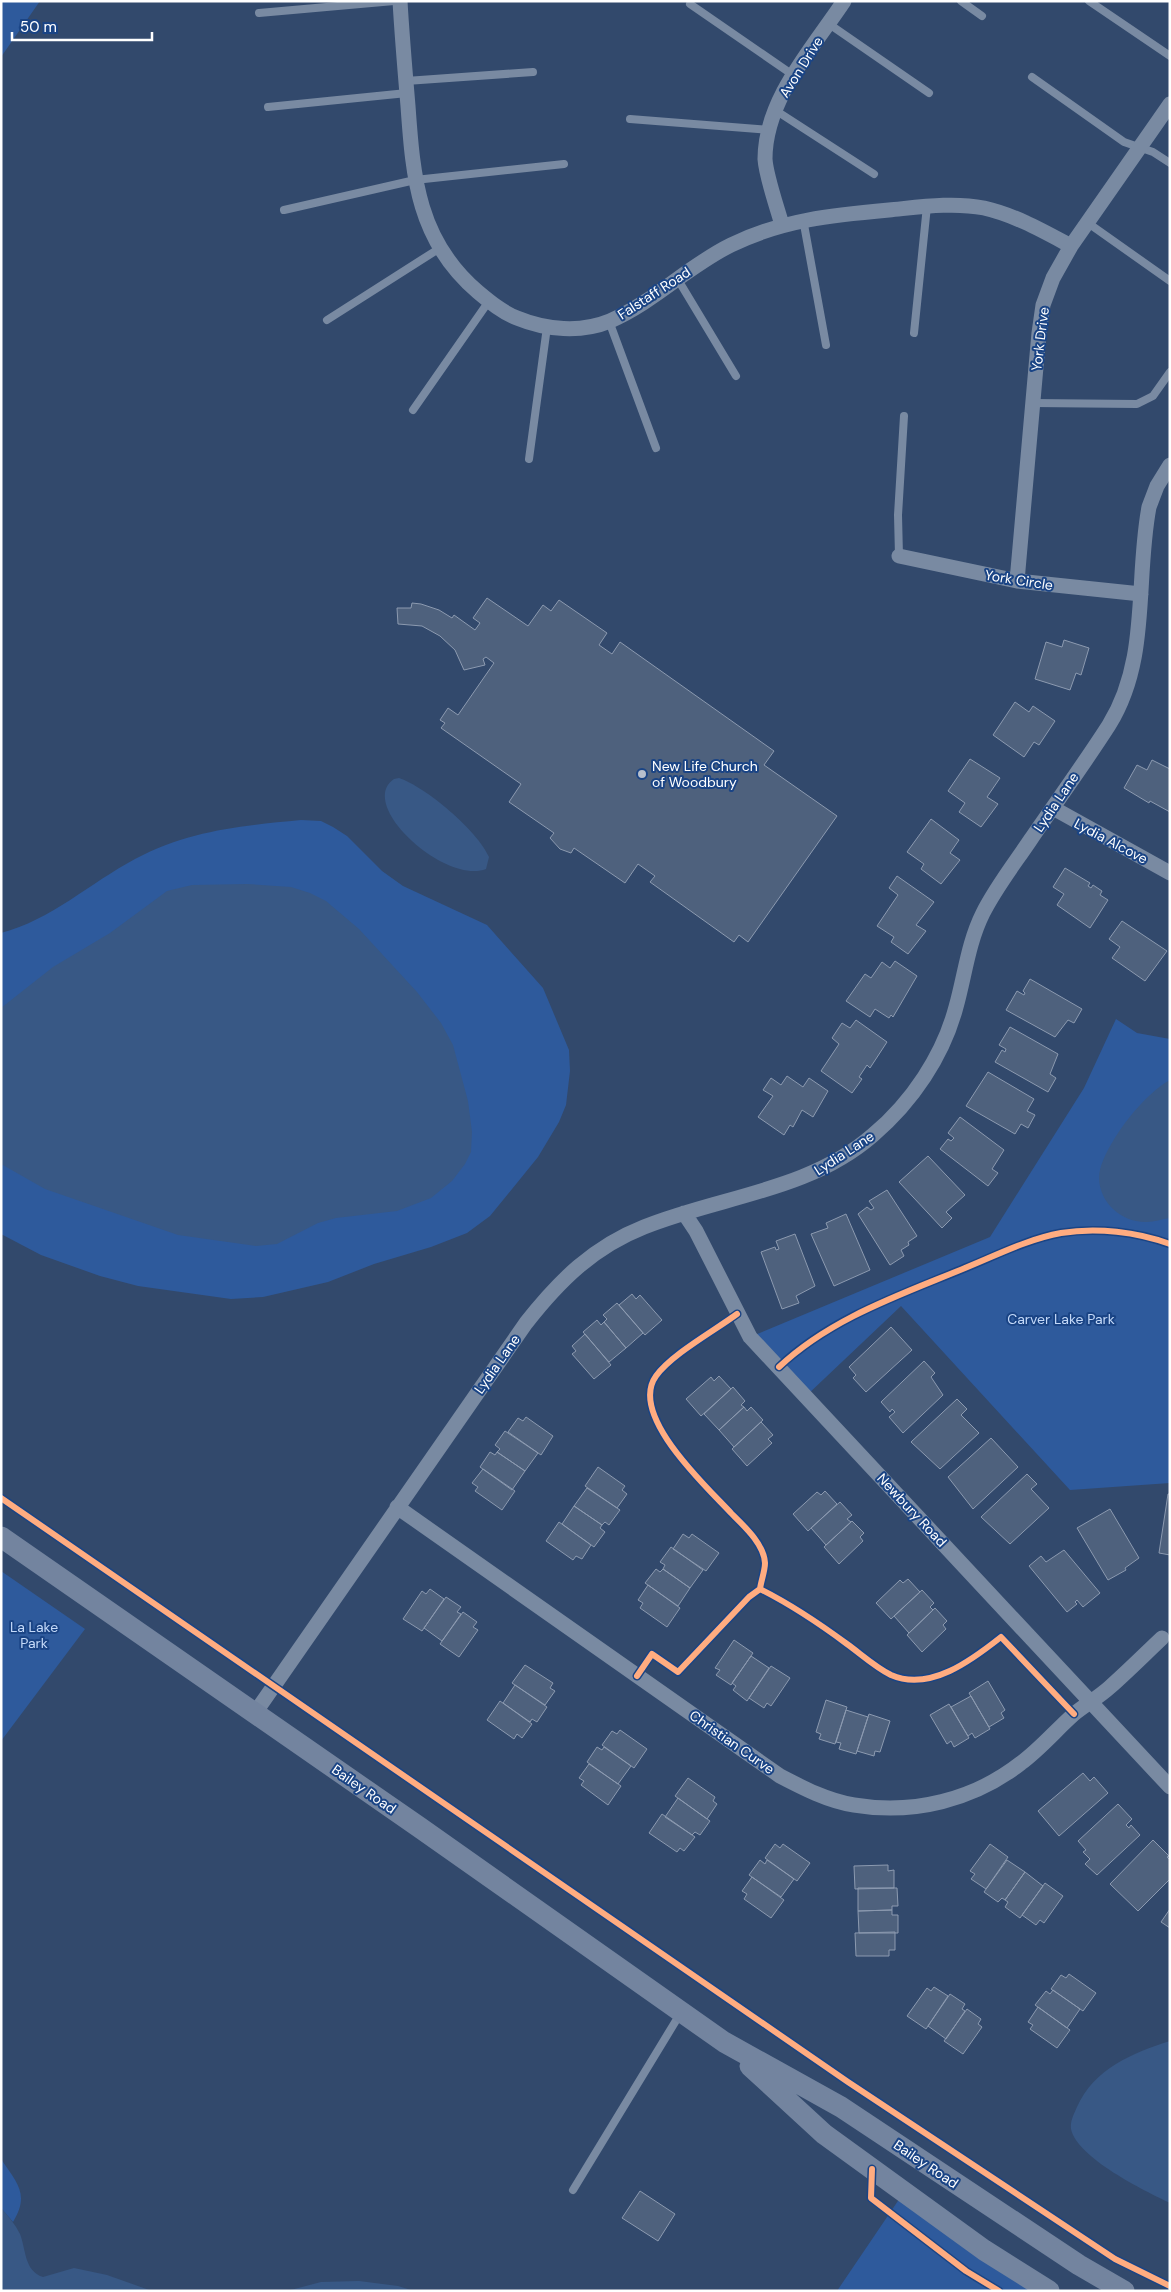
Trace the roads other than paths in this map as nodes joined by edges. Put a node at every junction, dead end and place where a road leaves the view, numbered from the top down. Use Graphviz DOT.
graph roads {
  1 [pos="394,1"];
  2 [pos="400,1"];
  3 [pos="844,1"];
  4 [pos="961,1"];
  5 [pos="1089,1"];
  6 [pos="690,4"];
  7 [pos="259,13"];
  8 [pos="982,16"];
  9 [pos="829,24"];
  10 [pos="1170,56"];
  11 [pos="533,72"];
  12 [pos="793,75"];
  13 [pos="1032,77"];
  14 [pos="406,87"];
  15 [pos="929,93"];
  16 [pos="1170,104"];
  17 [pos="268,107"];
  18 [pos="775,110"];
  19 [pos="630,119"];
  20 [pos="769,130"];
  21 [pos="1140,147"];
  22 [pos="1170,163"];
  23 [pos="564,164"];
  24 [pos="874,174"];
  25 [pos="415,180"];
  26 [pos="927,206"];
  27 [pos="284,210"];
  28 [pos="803,219"];
  29 [pos="1088,223"];
  30 [pos="782,225"];
  31 [pos="1071,246"];
  32 [pos="440,248"];
  33 [pos="677,278"];
  34 [pos="1170,281"];
  35 [pos="489,301"];
  36 [pos="327,320"];
  37 [pos="609,321"];
  38 [pos="547,327"];
  39 [pos="914,333"];
  40 [pos="826,344"];
  41 [pos="1170,372"];
  42 [pos="736,376"];
  43 [pos="1032,403"];
  44 [pos="412,410"];
  45 [pos="904,416"];
  46 [pos="656,448"];
  47 [pos="529,459"];
  48 [pos="1170,465"];
  49 [pos="898,556"];
  50 [pos="1017,581"];
  51 [pos="1141,594"];
  52 [pos="1053,808"];
  53 [pos="1170,873"];
  54 [pos="684,1213"];
  55 [pos="397,1507"];
  56 [pos="1,1537"];
  57 [pos="1162,1638"];
  58 [pos="1091,1701"];
  59 [pos="255,1713"];
  60 [pos="1170,1787"];
  61 [pos="682,2013"];
  62 [pos="724,2042"];
  63 [pos="574,2190"];
  64 [pos="1049,2291"];
  65 [pos="1124,2291"];
  1 -- 7 [label="lane"];
  2 -- 14 [label="street, Falstaff Road"];
  3 -- 9 [label="street, Avon Drive"];
  4 -- 8 [label="lane"];
  5 -- 10 [label="lane"];
  6 -- 12 [label="lane"];
  9 -- 12 [label="street, Avon Drive"];
  9 -- 15 [label="lane"];
  11 -- 14 [label="lane"];
  12 -- 18 [label="street, Avon Drive"];
  13 -- 21 [label="lane"];
  14 -- 17 [label="lane"];
  14 -- 25 [label="street, Falstaff Road"];
  16 -- 21 [label="street, York Drive"];
  18 -- 20 [label="street, Avon Drive"];
  18 -- 24 [label="lane"];
  19 -- 20 [label="lane"];
  20 -- 30 [label="street, Avon Drive"];
  21 -- 22 [label="lane"];
  21 -- 29 [label="street, York Drive"];
  23 -- 25 [label="lane"];
  25 -- 27 [label="lane"];
  25 -- 32 [label="street, Falstaff Road"];
  26 -- 28 [label="street, Falstaff Road"];
  26 -- 31 [label="street, Falstaff Road"];
  26 -- 39 [label="lane"];
  28 -- 30 [label="street, Falstaff Road"];
  28 -- 40 [label="lane"];
  29 -- 31 [label="street, York Drive"];
  29 -- 34 [label="lane"];
  30 -- 33 [label="street, Falstaff Road"];
  31 -- 43 [label="street, York Drive"];
  32 -- 35 [label="street, Falstaff Road"];
  32 -- 36 [label="lane"];
  33 -- 37 [label="street, Falstaff Road"];
  33 -- 42 [label="lane"];
  35 -- 38 [label="street, Falstaff Road"];
  35 -- 44 [label="lane"];
  37 -- 38 [label="street, Falstaff Road"];
  37 -- 46 [label="lane"];
  38 -- 47 [label="lane"];
  41 -- 43 [label="lane"];
  43 -- 50 [label="street, York Drive"];
  45 -- 49 [label="lane"];
  48 -- 51 [label="street, Lydia Lane"];
  49 -- 50 [label="street, York Circle"];
  50 -- 51 [label="street, York Circle"];
  51 -- 52 [label="street, Lydia Lane"];
  52 -- 53 [label="street, Lydia Alcove"];
  52 -- 54 [label="street, Lydia Lane"];
  54 -- 55 [label="street, Lydia Lane"];
  54 -- 58 [label="street, Newbury Road"];
  55 -- 58 [label="street, Christian Curve"];
  55 -- 59 [label="street, Lydia Lane"];
  56 -- 59 [label="main road, Bailey Road"];
  57 -- 58 [label="street, Christian Curve"];
  58 -- 60 [label="street, Newbury Road"];
  59 -- 61 [label="main road, Bailey Road"];
  61 -- 62 [label="main road, Bailey Road"];
  61 -- 63 [label="lane"];
  62 -- 64 [label="main road, Bailey Road"];
  62 -- 65 [label="main road, Bailey Road"];
}
